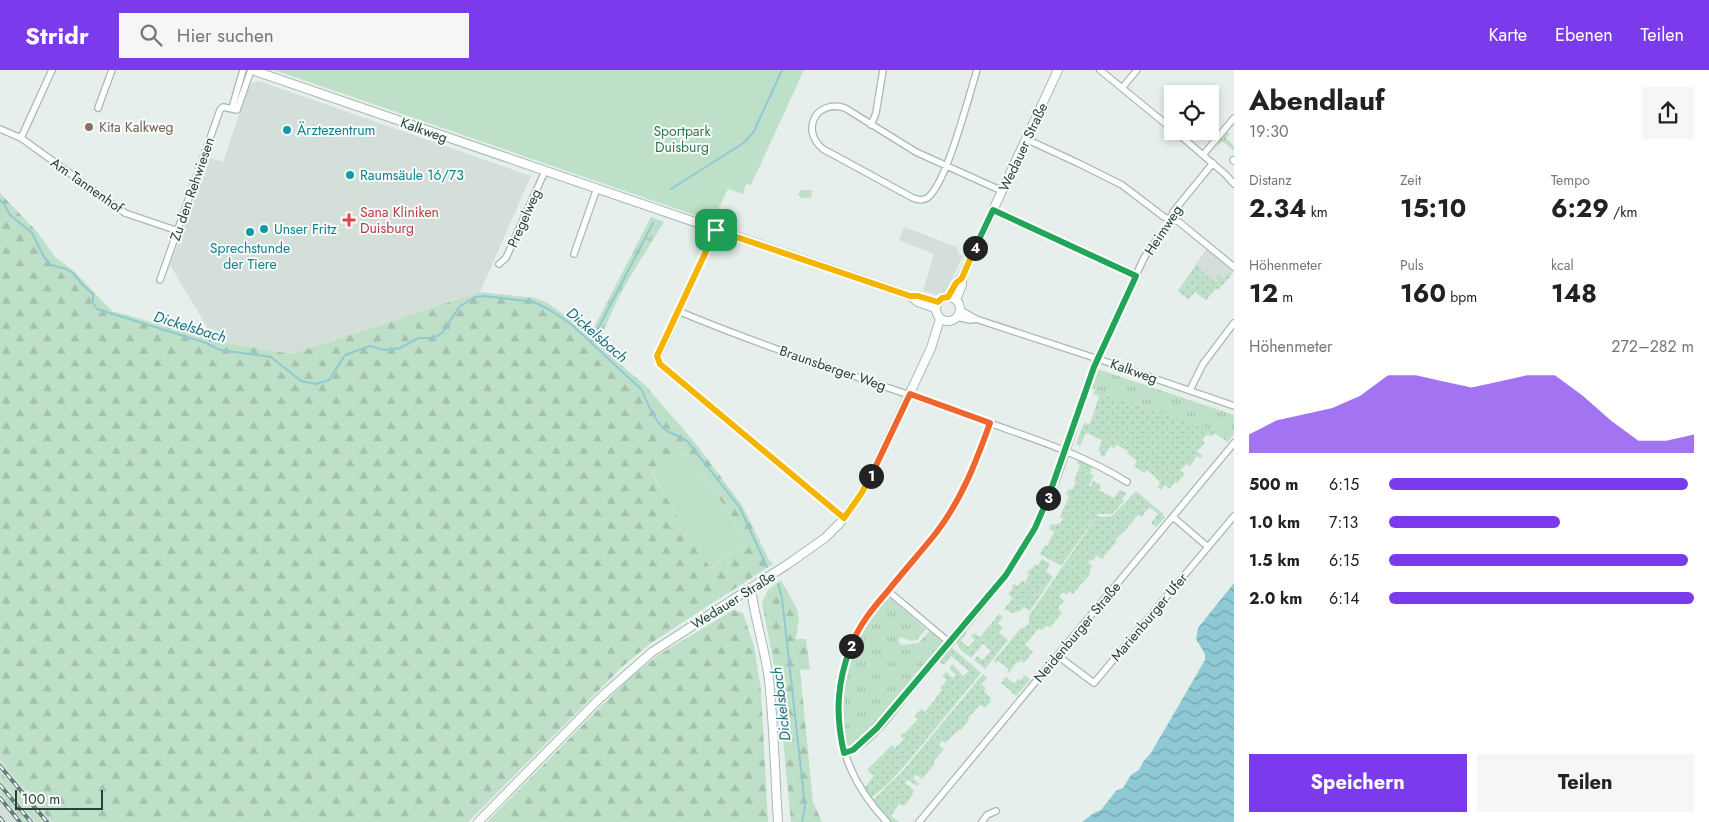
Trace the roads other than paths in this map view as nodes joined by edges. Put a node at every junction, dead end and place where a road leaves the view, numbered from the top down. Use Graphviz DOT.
graph roads {
  1 [pos="52,70"];
  2 [pos="112,70"];
  3 [pos="243,70"];
  4 [pos="252,70"];
  5 [pos="883,70"];
  6 [pos="977,70"];
  7 [pos="1058,70"];
  8 [pos="1100,70"];
  9 [pos="1137,70"];
  10 [pos="1122,88"];
  11 [pos="98,108"];
  12 [pos="234,109"];
  13 [pos="1234,118"];
  14 [pos="1164,122"];
  15 [pos="871,124"];
  16 [pos="0,129"];
  17 [pos="20,138"];
  18 [pos="1026,139"];
  19 [pos="1186,140"];
  20 [pos="1203,155"];
  21 [pos="1213,164"];
  22 [pos="946,167"];
  23 [pos="545,171"];
  24 [pos="1234,184"];
  25 [pos="597,188"];
  26 [pos="1002,192"];
  27 [pos="993,210"];
  28 [pos="1171,219"];
  29 [pos="716,230"];
  30 [pos="178,231"];
  31 [pos="574,254"];
  32 [pos="500,264"];
  33 [pos="1234,267"];
  34 [pos="1136,276"];
  35 [pos="962,278"];
  36 [pos="160,280"];
  37 [pos="948,297"];
  38 [pos="956,300"];
  39 [pos="936,305"];
  40 [pos="678,311"];
  41 [pos="959,313"];
  42 [pos="943,320"];
  43 [pos="1234,323"];
  44 [pos="1098,359"];
  45 [pos="1190,390"];
  46 [pos="910,394"];
  47 [pos="1234,406"];
  48 [pos="990,423"];
  49 [pos="1234,443"];
  50 [pos="1066,450"];
  51 [pos="1127,482"];
  52 [pos="1234,516"];
  53 [pos="1173,517"];
  54 [pos="844,518"];
  55 [pos="1208,547"];
  56 [pos="751,589"];
  57 [pos="888,591"];
  58 [pos="950,643"];
  59 [pos="1058,656"];
  60 [pos="844,753"];
  61 [pos="996,811"];
  62 [pos="478,822"];
  63 [pos="778,822"];
  64 [pos="887,822"];
  65 [pos="919,822"];
  66 [pos="982,822"];
  1 -- 17 [label="street"];
  2 -- 11 [label="street"];
  3 -- 12 [label="street"];
  4 -- 12 [label="street"];
  4 -- 23 [label="street, Kalkweg"];
  5 -- 15 [label="street"];
  6 -- 22 [label="street"];
  7 -- 18 [label="street, Wedauer Straße"];
  8 -- 10 [label="street"];
  9 -- 10 [label="street"];
  10 -- 14 [label="street"];
  12 -- 30 [label="street, Zu den Rehwiesen"];
  13 -- 20 [label="street"];
  15 -- 22 [label="street"];
  15 -- 22 [label="street"];
  16 -- 17 [label="street, Am Tannenhof"];
  17 -- 30 [label="street, Am Tannenhof"];
  18 -- 26 [label="street, Wedauer Straße"];
  18 -- 28 [label="street"];
  19 -- 20 [label="street"];
  20 -- 21 [label="street"];
  21 -- 24 [label="street"];
  21 -- 28 [label="street, Heimweg"];
  22 -- 26 [label="street"];
  23 -- 25 [label="street, Kalkweg"];
  23 -- 32 [label="street, Pregelweg"];
  25 -- 29 [label="street, Kalkweg"];
  25 -- 31 [label="street"];
  26 -- 27 [label="street, Wedauer Straße"];
  27 -- 34 [label="street"];
  27 -- 35 [label="street, Wedauer Straße"];
  28 -- 33 [label="street"];
  28 -- 34 [label="street, Heimweg"];
  29 -- 39 [label="street, Kalkweg"];
  29 -- 40 [label="street"];
  30 -- 36 [label="street, Zu den Rehwiesen"];
  34 -- 44 [label="street, Heimweg"];
  35 -- 37 [label="street, Wedauer Straße"];
  35 -- 38 [label="street, Wedauer Straße"];
  37 -- 38 [label="street"];
  37 -- 39 [label="street"];
  38 -- 41 [label="street"];
  39 -- 42 [label="street"];
  40 -- 46 [label="street, Braunsberger Weg"];
  40 -- 54 [label="street"];
  41 -- 42 [label="street"];
  41 -- 44 [label="street, Kalkweg"];
  42 -- 46 [label="street, Wedauer Straße"];
  43 -- 45 [label="street"];
  44 -- 45 [label="street, Kalkweg"];
  44 -- 50 [label="street, Heimweg"];
  45 -- 47 [label="street, Kalkweg"];
  46 -- 48 [label="street, Braunsberger Weg"];
  46 -- 54 [label="street, Wedauer Straße"];
  48 -- 50 [label="street, Braunsberger Weg"];
  48 -- 57 [label="street"];
  49 -- 53 [label="street, Neidenburger Straße"];
  50 -- 51 [label="street, Braunsberger Weg"];
  50 -- 58 [label="street, Heimweg"];
  52 -- 55 [label="street, Marienburger Ufer"];
  53 -- 55 [label="street"];
  53 -- 59 [label="street, Neidenburger Straße"];
  54 -- 56 [label="street, Wedauer Straße"];
  55 -- 59 [label="street, Marienburger Ufer"];
  56 -- 62 [label="street, Wedauer Straße"];
  56 -- 63 [label="street"];
  57 -- 58 [label="street"];
  57 -- 60 [label="street"];
  58 -- 60 [label="street, Heimweg"];
  59 -- 65 [label="street, Neidenburger Straße"];
  60 -- 64 [label="street"];
  61 -- 66 [label="street"];
}
